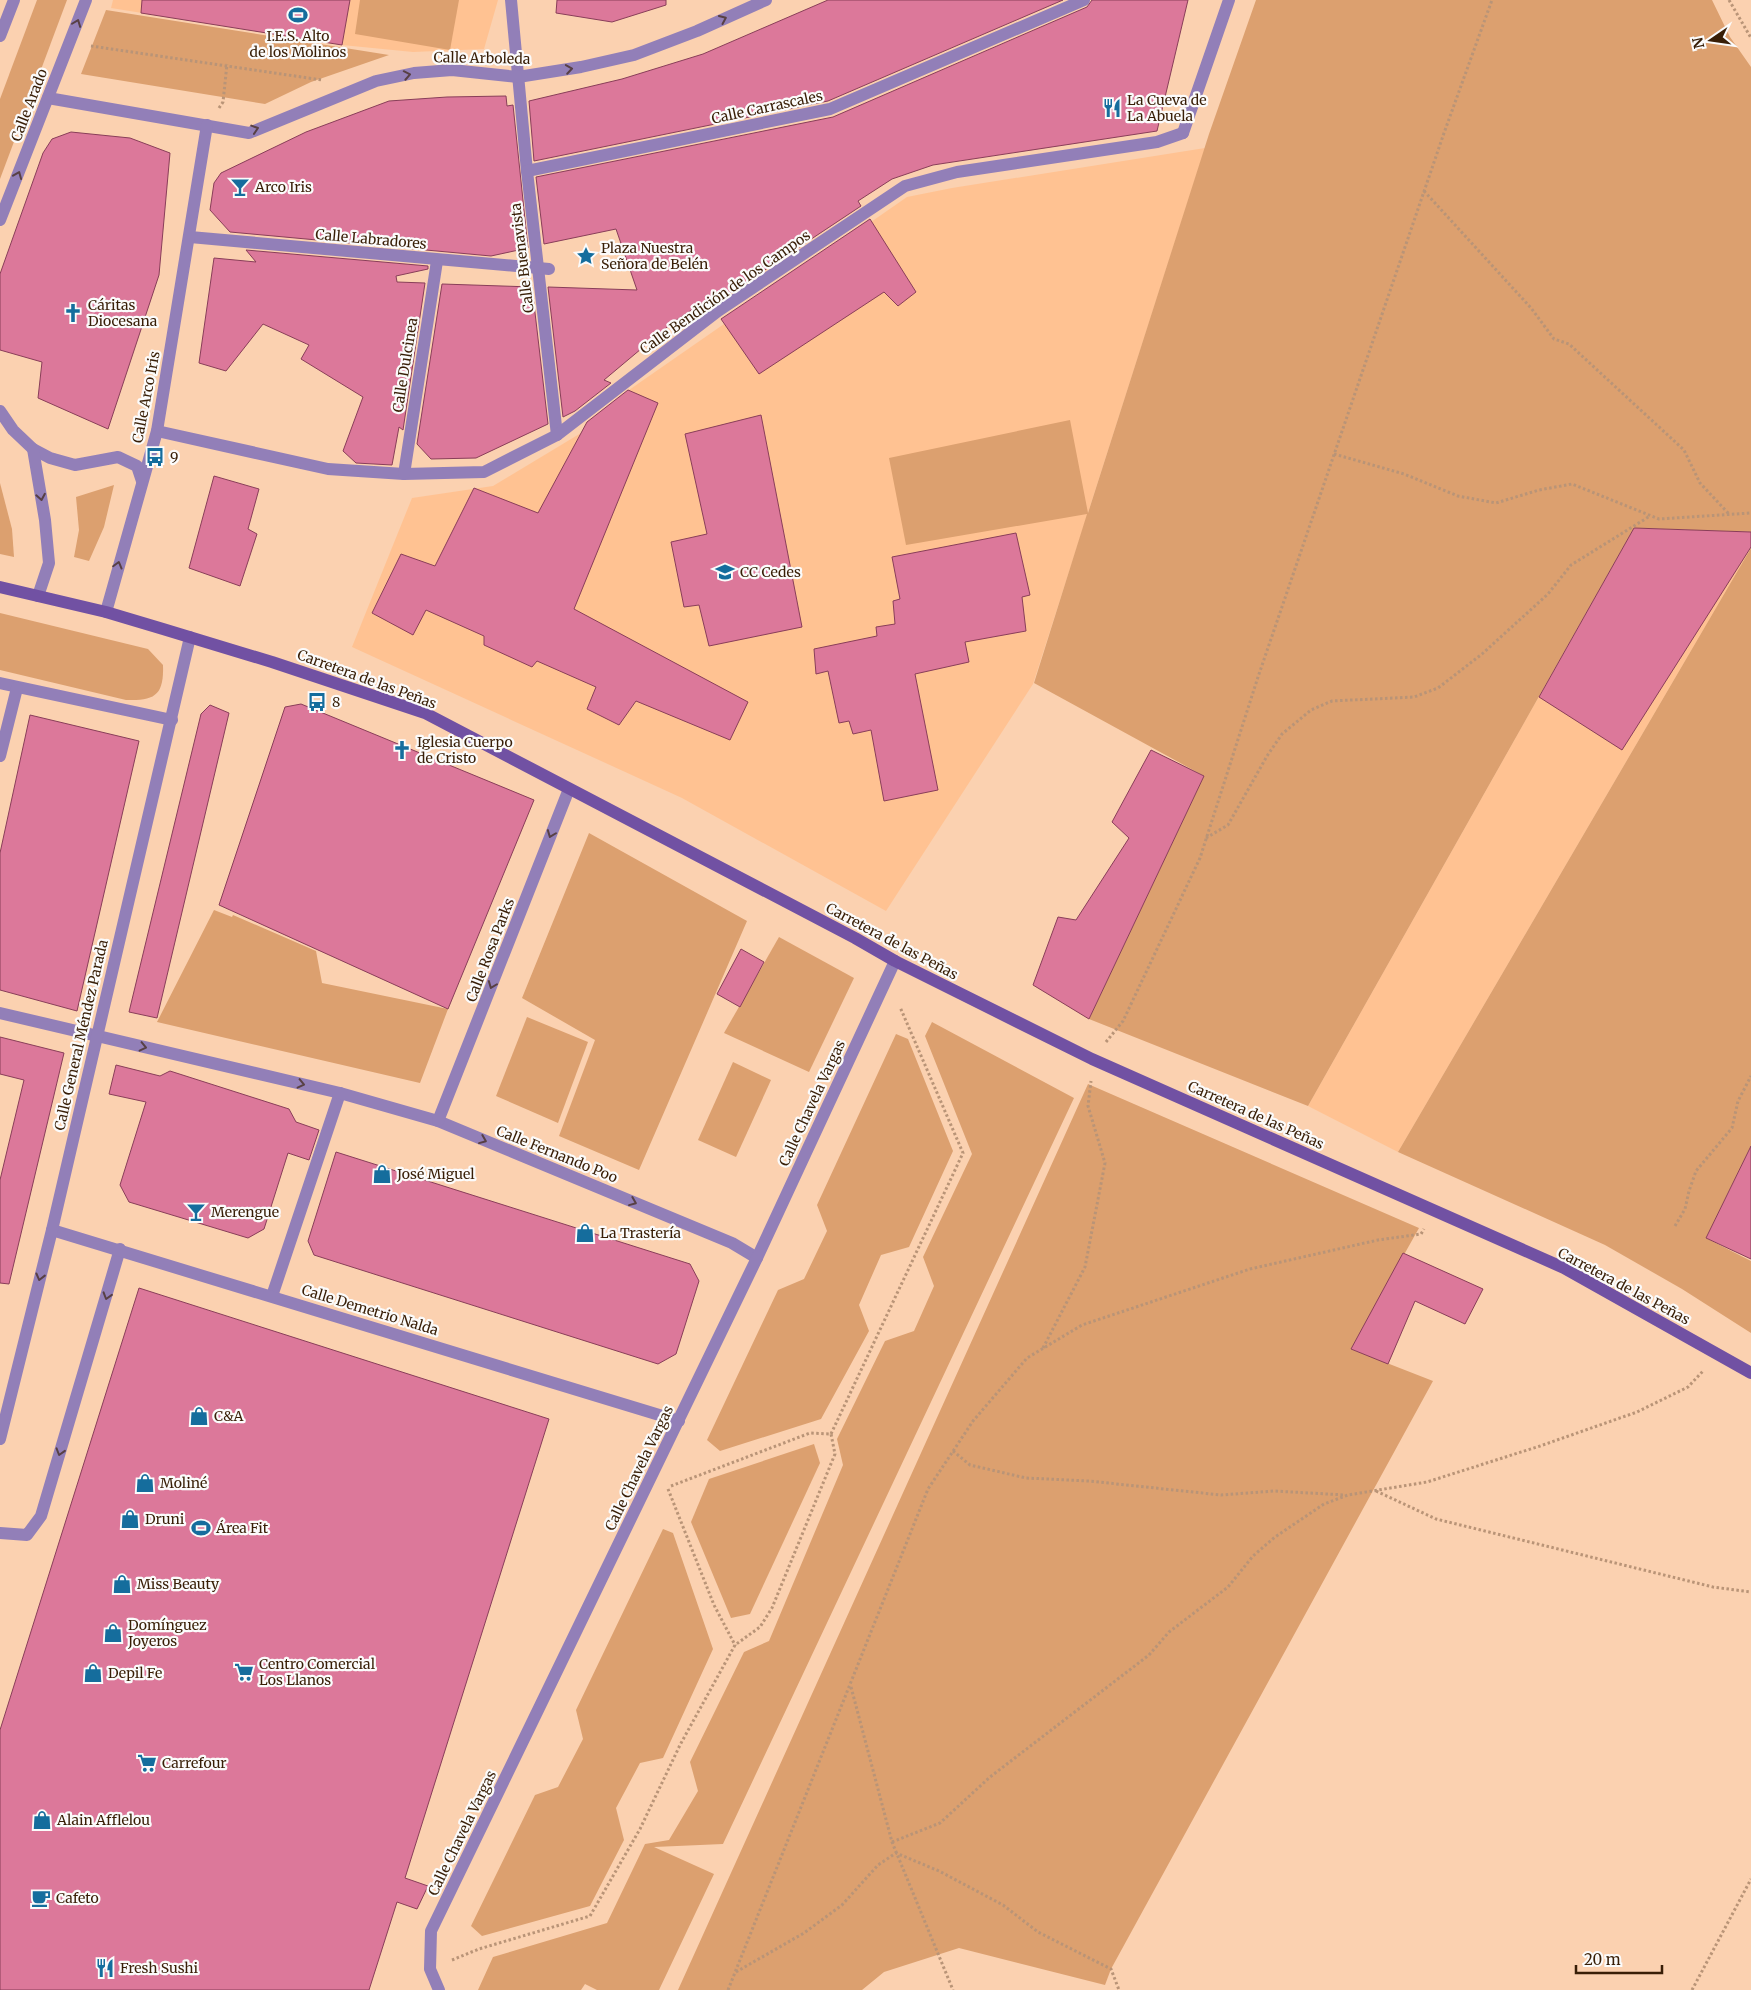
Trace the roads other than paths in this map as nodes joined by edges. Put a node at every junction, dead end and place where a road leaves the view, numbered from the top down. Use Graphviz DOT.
graph roads {
  1 [pos="14,0"];
  2 [pos="86,0"];
  3 [pos="511,0"];
  4 [pos="766,0"];
  5 [pos="1084,0"];
  6 [pos="1229,0"];
  7 [pos="0,36"];
  8 [pos="518,77"];
  9 [pos="48,98"];
  10 [pos="208,125"];
  11 [pos="527,171"];
  12 [pos="0,220"];
  13 [pos="190,237"];
  14 [pos="437,260"];
  15 [pos="544,269"];
  16 [pos="0,411"];
  17 [pos="157,431"];
  18 [pos="557,436"];
  19 [pos="33,449"];
  20 [pos="404,474"];
  21 [pos="142,481"];
  22 [pos="0,587"];
  23 [pos="38,596"];
  24 [pos="106,612"];
  25 [pos="190,637"];
  26 [pos="0,684"];
  27 [pos="17,688"];
  28 [pos="172,720"];
  29 [pos="0,756"];
  30 [pos="569,789"];
  31 [pos="895,961"];
  32 [pos="0,1013"];
  33 [pos="96,1036"];
  34 [pos="340,1093"];
  35 [pos="438,1121"];
  36 [pos="52,1230"];
  37 [pos="120,1249"];
  38 [pos="758,1258"];
  39 [pos="272,1296"];
  40 [pos="1751,1373"];
  41 [pos="679,1421"];
  42 [pos="0,1439"];
  43 [pos="0,1533"];
  44 [pos="439,1990"];
  1 -- 7 [label="street"];
  9 -- 2 [label="street, Calle Arado, one-way"];
  3 -- 8 [label="street, Calle Buenavista"];
  8 -- 4 [label="street, Calle Arboleda, one-way"];
  5 -- 11 [label="street, Calle Carrascales"];
  6 -- 18 [label="street, Calle Bendición de los Campos"];
  10 -- 8 [label="street, Calle Arboleda, one-way"];
  8 -- 11 [label="street, Calle Buenavista"];
  9 -- 10 [label="street, Calle Arboleda"];
  12 -- 9 [label="street, Calle Arado, one-way"];
  10 -- 13 [label="street, Calle Arco Iris"];
  11 -- 15 [label="street, Calle Buenavista"];
  13 -- 14 [label="street, Calle Labradores"];
  13 -- 17 [label="street, Calle Arco Iris"];
  14 -- 15 [label="street, Calle Labradores"];
  14 -- 20 [label="street, Calle Dulcinea"];
  15 -- 18 [label="street, Calle Buenavista"];
  16 -- 19 [label="street"];
  17 -- 20 [label="street, Calle Bendición de los Campos"];
  17 -- 21 [label="street, Calle Arco Iris"];
  18 -- 20 [label="street, Calle Bendición de los Campos"];
  19 -- 21 [label="street"];
  19 -- 23 [label="street, one-way"];
  24 -- 21 [label="street, Calle Arco Iris, one-way"];
  22 -- 23 [label="main road, Carretera de las Peñas"];
  23 -- 24 [label="main road, Carretera de las Peñas"];
  24 -- 25 [label="main road, Carretera de las Peñas"];
  25 -- 28 [label="street, Calle General Méndez Parada"];
  25 -- 30 [label="main road, Carretera de las Peñas"];
  26 -- 27 [label="street"];
  27 -- 28 [label="street"];
  27 -- 29 [label="street"];
  28 -- 33 [label="street, Calle General Méndez Parada"];
  30 -- 31 [label="main road, Carretera de las Peñas"];
  30 -- 35 [label="street, Calle Rosa Parks, one-way"];
  31 -- 38 [label="street, Calle Chavela Vargas"];
  31 -- 40 [label="main road, Carretera de las Peñas"];
  32 -- 33 [label="street, Calle Fernando Poo"];
  33 -- 34 [label="street, Calle Fernando Poo, one-way"];
  33 -- 36 [label="street, Calle General Méndez Parada"];
  34 -- 35 [label="street, Calle Fernando Poo"];
  34 -- 39 [label="street"];
  35 -- 38 [label="street, Calle Fernando Poo, one-way"];
  36 -- 37 [label="street, Calle Demetrio Nalda"];
  36 -- 42 [label="street, Calle General Méndez Parada, one-way"];
  37 -- 39 [label="street, Calle Demetrio Nalda"];
  37 -- 43 [label="street, one-way"];
  38 -- 41 [label="street, Calle Chavela Vargas"];
  39 -- 41 [label="street, Calle Demetrio Nalda"];
  41 -- 44 [label="street, Calle Chavela Vargas"];
}
